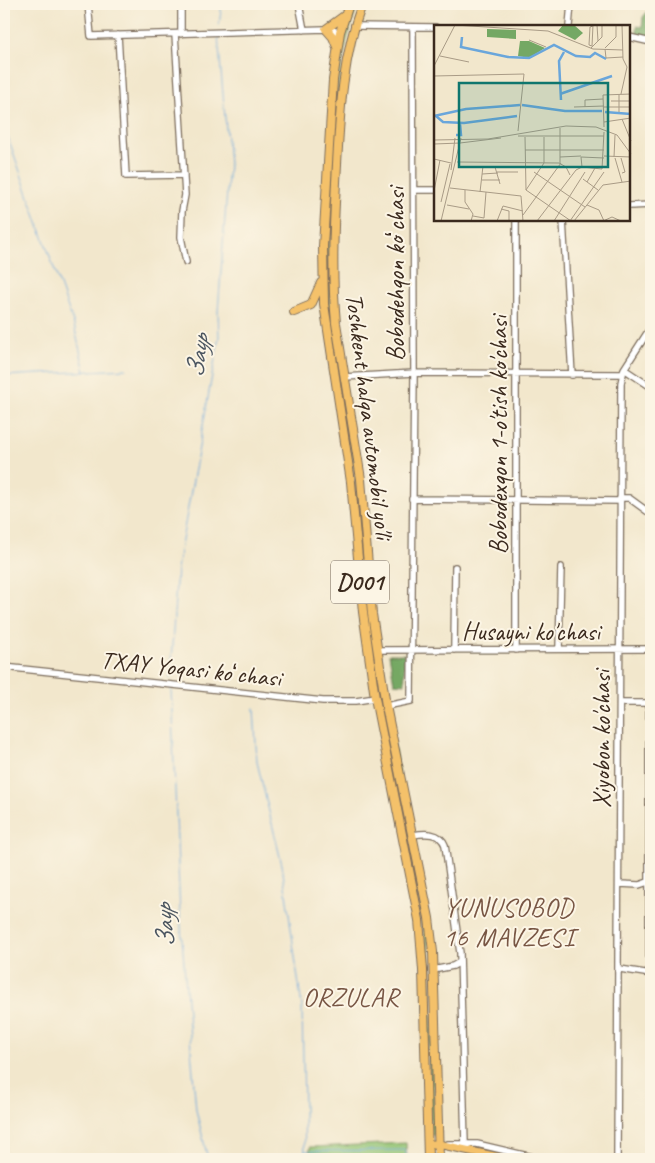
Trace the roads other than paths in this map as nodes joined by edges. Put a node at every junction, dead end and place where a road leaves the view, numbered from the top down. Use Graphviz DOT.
graph roads {
  1 [pos="88,4"];
  2 [pos="181,4"];
  3 [pos="298,4"];
  4 [pos="349,4"];
  5 [pos="362,4"];
  6 [pos="571,4"];
  7 [pos="345,15"];
  8 [pos="569,25"];
  9 [pos="354,26"];
  10 [pos="413,27"];
  11 [pos="434,27"];
  12 [pos="326,29"];
  13 [pos="304,30"];
  14 [pos="340,32"];
  15 [pos="178,34"];
  16 [pos="118,36"];
  17 [pos="630,37"];
  18 [pos="651,42"];
  19 [pos="337,48"];
  20 [pos="327,159"];
  21 [pos="337,160"];
  22 [pos="184,175"];
  23 [pos="414,190"];
  24 [pos="434,190"];
  25 [pos="651,205"];
  26 [pos="630,206"];
  27 [pos="516,221"];
  28 [pos="563,221"];
  29 [pos="186,262"];
  30 [pos="323,274"];
  31 [pos="294,312"];
  32 [pos="651,327"];
  33 [pos="624,371"];
  34 [pos="414,373"];
  35 [pos="516,374"];
  36 [pos="572,375"];
  37 [pos="344,377"];
  38 [pos="651,387"];
  39 [pos="412,499"];
  40 [pos="517,500"];
  41 [pos="620,500"];
  42 [pos="651,514"];
  43 [pos="367,558"];
  44 [pos="358,559"];
  45 [pos="455,567"];
  46 [pos="561,567"];
  47 [pos="559,649"];
  48 [pos="620,649"];
  49 [pos="651,649"];
  50 [pos="377,650"];
  51 [pos="411,650"];
  52 [pos="454,650"];
  53 [pos="516,650"];
  54 [pos="4,667"];
  55 [pos="375,698"];
  56 [pos="620,703"];
  57 [pos="650,703"];
  58 [pos="386,706"];
  59 [pos="413,835"];
  60 [pos="404,836"];
  61 [pos="650,882"];
  62 [pos="620,884"];
  63 [pos="460,962"];
  64 [pos="620,969"];
  65 [pos="433,970"];
  66 [pos="650,974"];
  67 [pos="428,1144"];
  68 [pos="438,1144"];
  69 [pos="468,1146"];
  70 [pos="428,1159"];
  71 [pos="439,1159"];
  72 [pos="469,1159"];
  73 [pos="508,1159"];
  74 [pos="541,1159"];
  75 [pos="617,1159"];
  1 -- 16 [label="street"];
  2 -- 15 [label="street"];
  3 -- 13 [label="street"];
  4 -- 7 [label="highway, Toshkent halqa avtomobil yo'li / D001"];
  5 -- 9 [label="highway, Toshkent halqa avtomobil yo'li / D001"];
  6 -- 8 [label="street"];
  7 -- 12 [label="highway"];
  7 -- 14 [label="highway, Toshkent halqa avtomobil yo'li / D001"];
  9 -- 10 [label="street"];
  9 -- 21 [label="highway, Toshkent halqa avtomobil yo'li / D001"];
  10 -- 11 [label="street"];
  10 -- 23 [label="street, Bobodehqon koʻchasi"];
  12 -- 13 [label="street"];
  12 -- 14 [label="street"];
  12 -- 19 [label="highway"];
  13 -- 15 [label="street"];
  14 -- 19 [label="highway, Toshkent halqa avtomobil yo'li / D001"];
  15 -- 16 [label="street"];
  15 -- 22 [label="street"];
  16 -- 22 [label="street"];
  17 -- 18 [label="street"];
  19 -- 20 [label="highway, Toshkent halqa avtomobil yo'li / D001"];
  20 -- 21 [label="highway"];
  20 -- 30 [label="highway, Toshkent halqa avtomobil yo'li / D001"];
  21 -- 37 [label="highway, Toshkent halqa avtomobil yo'li / D001"];
  22 -- 29 [label="street"];
  23 -- 24 [label="street"];
  23 -- 34 [label="street, Bobodehqon koʻchasi"];
  25 -- 26 [label="street"];
  27 -- 35 [label="street, Bobodexqon 1-o'tish ko'chasi"];
  28 -- 36 [label="street"];
  30 -- 31 [label="highway"];
  30 -- 44 [label="highway, Toshkent halqa avtomobil yo'li / D001"];
  32 -- 33 [label="street"];
  33 -- 36 [label="street"];
  33 -- 38 [label="street"];
  33 -- 41 [label="street, Xiyobon ko'chasi"];
  34 -- 35 [label="street"];
  34 -- 37 [label="street"];
  34 -- 39 [label="street, Bobodehqon koʻchasi"];
  35 -- 36 [label="street"];
  35 -- 40 [label="street, Bobodexqon 1-o'tish ko'chasi"];
  37 -- 43 [label="highway, Toshkent halqa avtomobil yo'li / D001"];
  39 -- 40 [label="street"];
  39 -- 51 [label="street, Bobodehqon koʻchasi"];
  40 -- 41 [label="street"];
  40 -- 53 [label="street, Bobodexqon 1-o'tish ko'chasi"];
  41 -- 42 [label="street"];
  41 -- 48 [label="street, Xiyobon ko'chasi"];
  43 -- 44 [label="highway"];
  43 -- 50 [label="highway, Toshkent halqa avtomobil yo'li / D001"];
  44 -- 55 [label="highway, Toshkent halqa avtomobil yo'li / D001"];
  45 -- 52 [label="street"];
  46 -- 47 [label="street"];
  47 -- 48 [label="street, Husayni ko'chasi"];
  47 -- 53 [label="street, Husayni ko'chasi"];
  48 -- 49 [label="street, Husayni ko'chasi"];
  48 -- 56 [label="street, Xiyobon ko'chasi"];
  50 -- 51 [label="street, Husayni ko'chasi"];
  50 -- 58 [label="highway, Toshkent halqa avtomobil yo'li / D001"];
  51 -- 52 [label="street, Husayni ko'chasi"];
  51 -- 58 [label="street, Bobodehqon koʻchasi"];
  52 -- 53 [label="street, Husayni ko'chasi"];
  54 -- 55 [label="street, TXAY Yoqasi koʻchasi"];
  55 -- 60 [label="highway, Toshkent halqa avtomobil yo'li / D001"];
  56 -- 57 [label="street"];
  56 -- 62 [label="street, Xiyobon ko'chasi"];
  57 -- 61 [label="street"];
  58 -- 59 [label="highway, Toshkent halqa avtomobil yo'li / D001"];
  59 -- 60 [label="highway"];
  59 -- 63 [label="street"];
  59 -- 65 [label="highway, Toshkent halqa avtomobil yo'li / D001"];
  60 -- 67 [label="highway, Toshkent halqa avtomobil yo'li / D001"];
  61 -- 62 [label="street"];
  61 -- 66 [label="street"];
  62 -- 64 [label="street, Xiyobon ko'chasi"];
  63 -- 65 [label="street"];
  63 -- 69 [label="street"];
  64 -- 66 [label="street"];
  64 -- 75 [label="street, Xiyobon ko'chasi"];
  65 -- 68 [label="highway, Toshkent halqa avtomobil yo'li / D001"];
  67 -- 68 [label="main road"];
  67 -- 70 [label="highway, Toshkent halqa avtomobil yo'li / D001"];
  68 -- 69 [label="main road"];
  68 -- 71 [label="highway, Toshkent halqa avtomobil yo'li / D001"];
  69 -- 72 [label="street"];
  69 -- 73 [label="main road"];
  69 -- 74 [label="street"];
}
